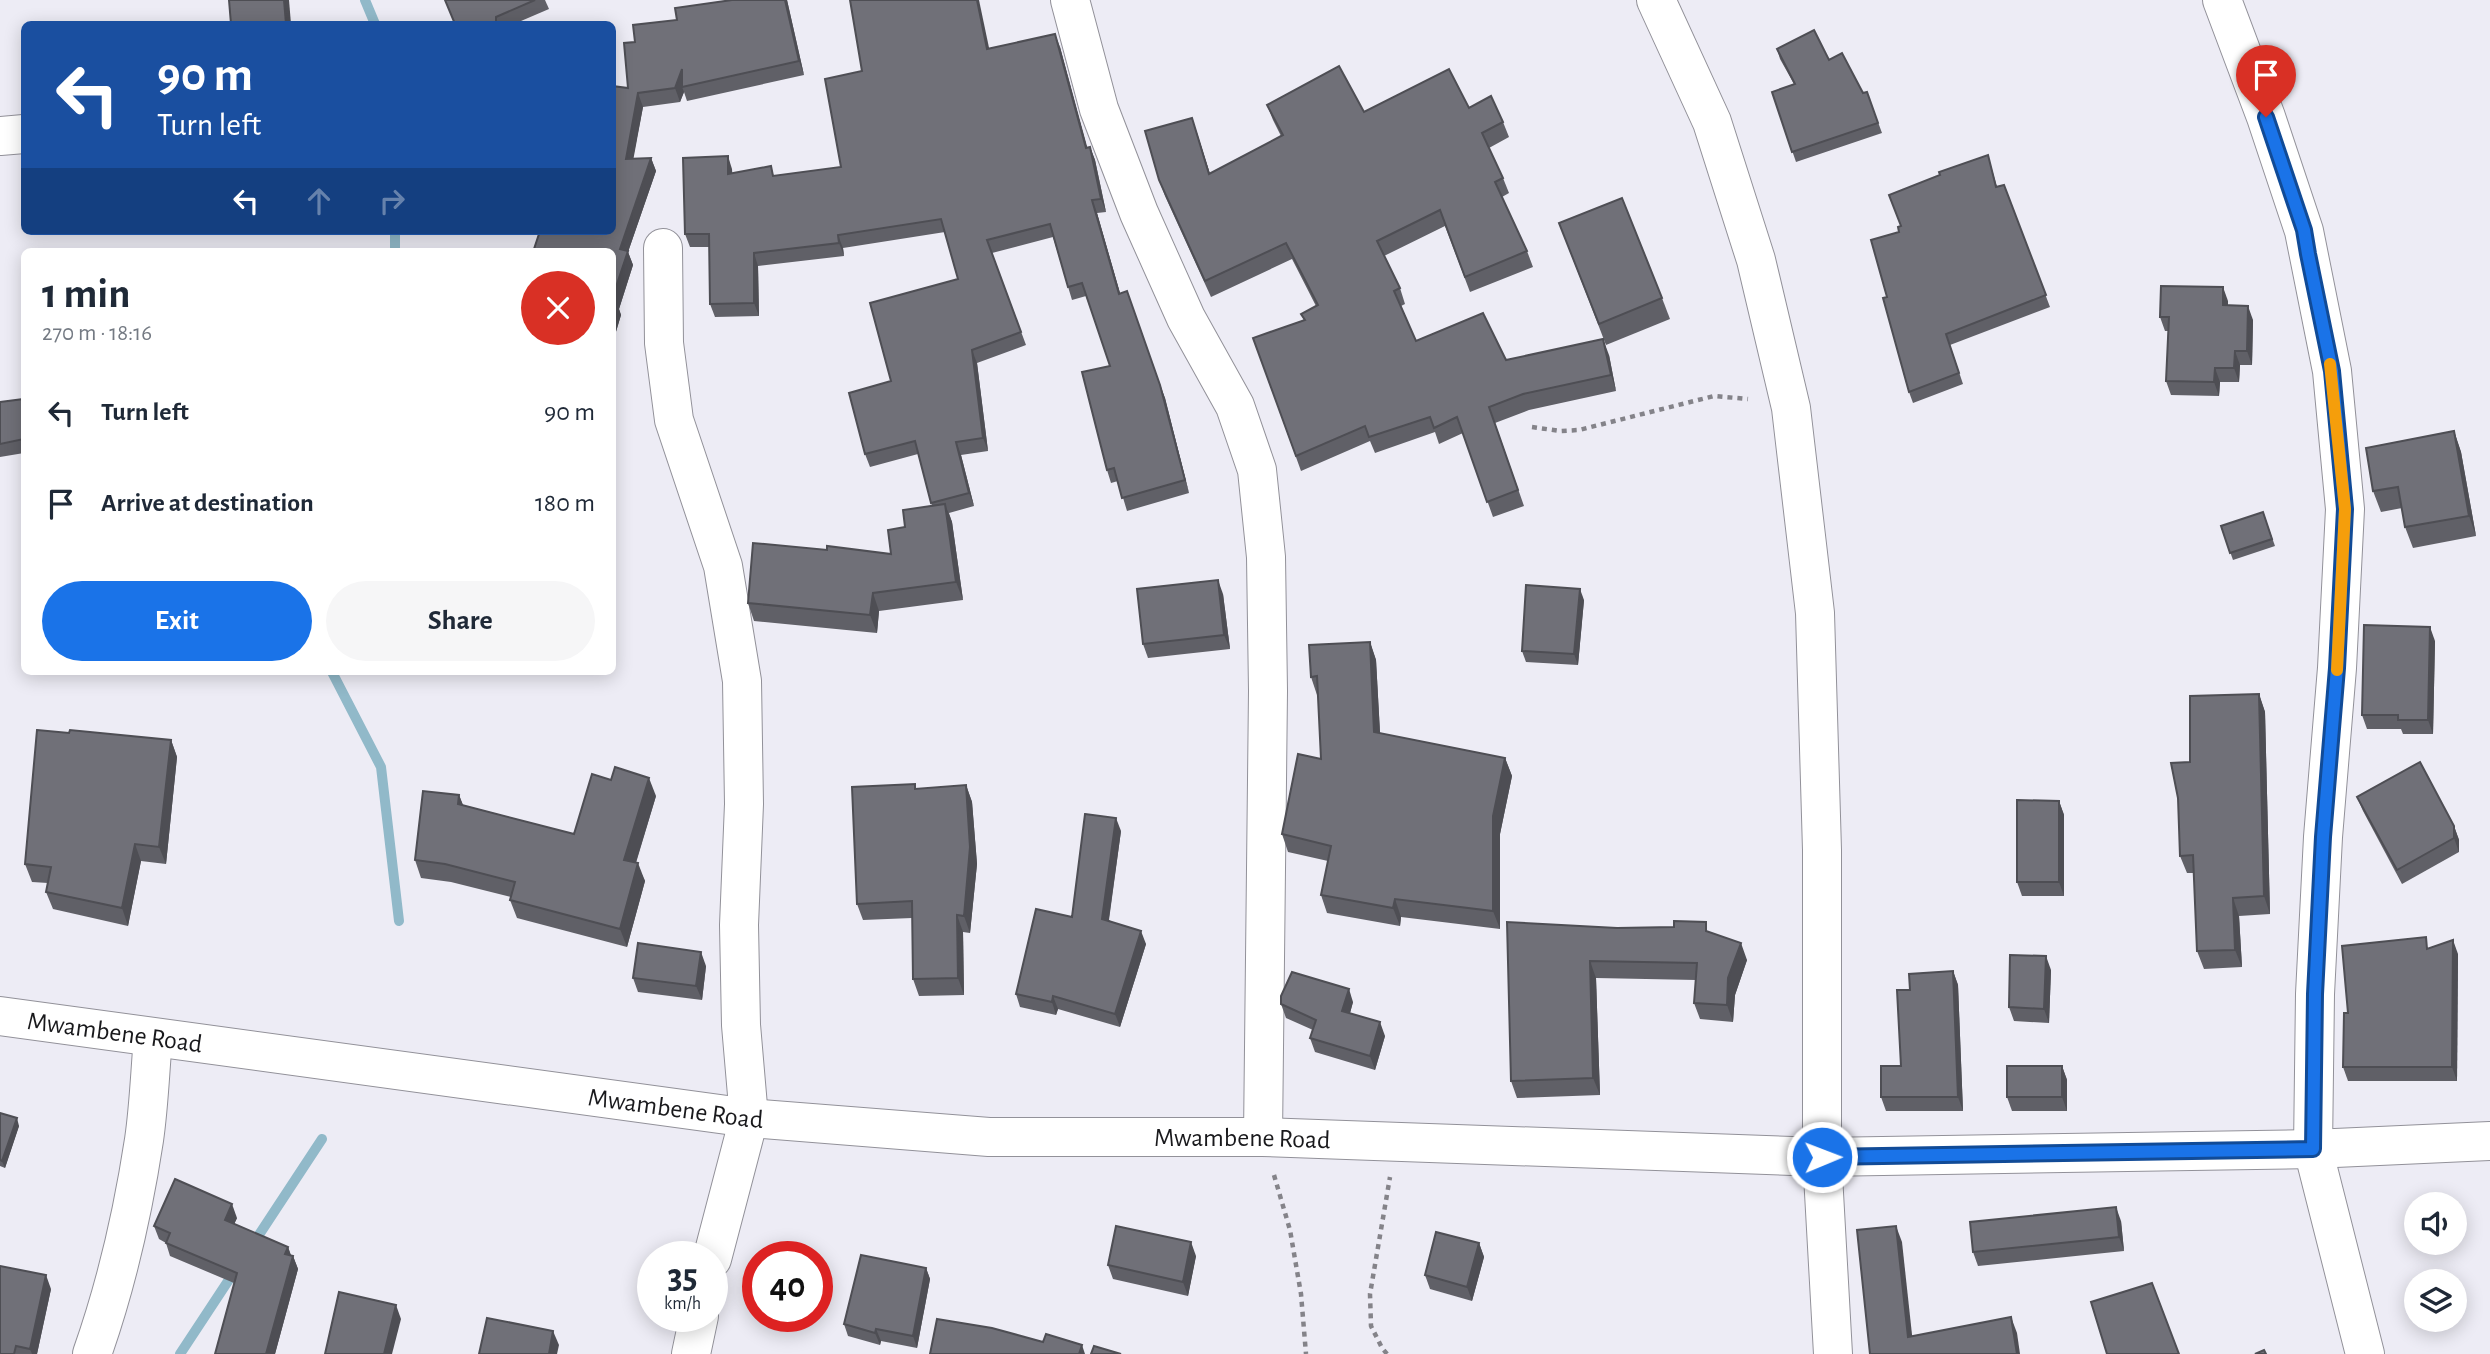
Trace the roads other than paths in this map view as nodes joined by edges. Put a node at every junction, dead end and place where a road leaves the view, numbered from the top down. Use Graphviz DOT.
graph roads {
  1 [pos="1070,0"];
  2 [pos="1657,0"];
  3 [pos="2222,0"];
  4 [pos="21,134"];
  5 [pos="0,136"];
  6 [pos="663,248"];
  7 [pos="0,1016"];
  8 [pos="153,1038"];
  9 [pos="749,1118"];
  10 [pos="1263,1137"];
  11 [pos="2490,1141"];
  12 [pos="2313,1149"];
  13 [pos="1822,1157"];
  14 [pos="717,1241"];
  15 [pos="696,1332"];
  16 [pos="92,1354"];
  17 [pos="691,1354"];
  18 [pos="1833,1354"];
  19 [pos="2365,1354"];
  1 -- 10 [label="street"];
  2 -- 13 [label="street"];
  3 -- 12 [label="street"];
  4 -- 5 [label="street"];
  6 -- 9 [label="street"];
  7 -- 8 [label="street, Mwambene Road"];
  8 -- 9 [label="street, Mwambene Road"];
  8 -- 16 [label="street"];
  9 -- 10 [label="street, Mwambene Road"];
  9 -- 14 [label="street"];
  10 -- 13 [label="street, Mwambene Road"];
  11 -- 12 [label="street, Mwambene Road"];
  12 -- 13 [label="street, Mwambene Road"];
  12 -- 19 [label="street"];
  13 -- 18 [label="street"];
  15 -- 17 [label="street"];
}
